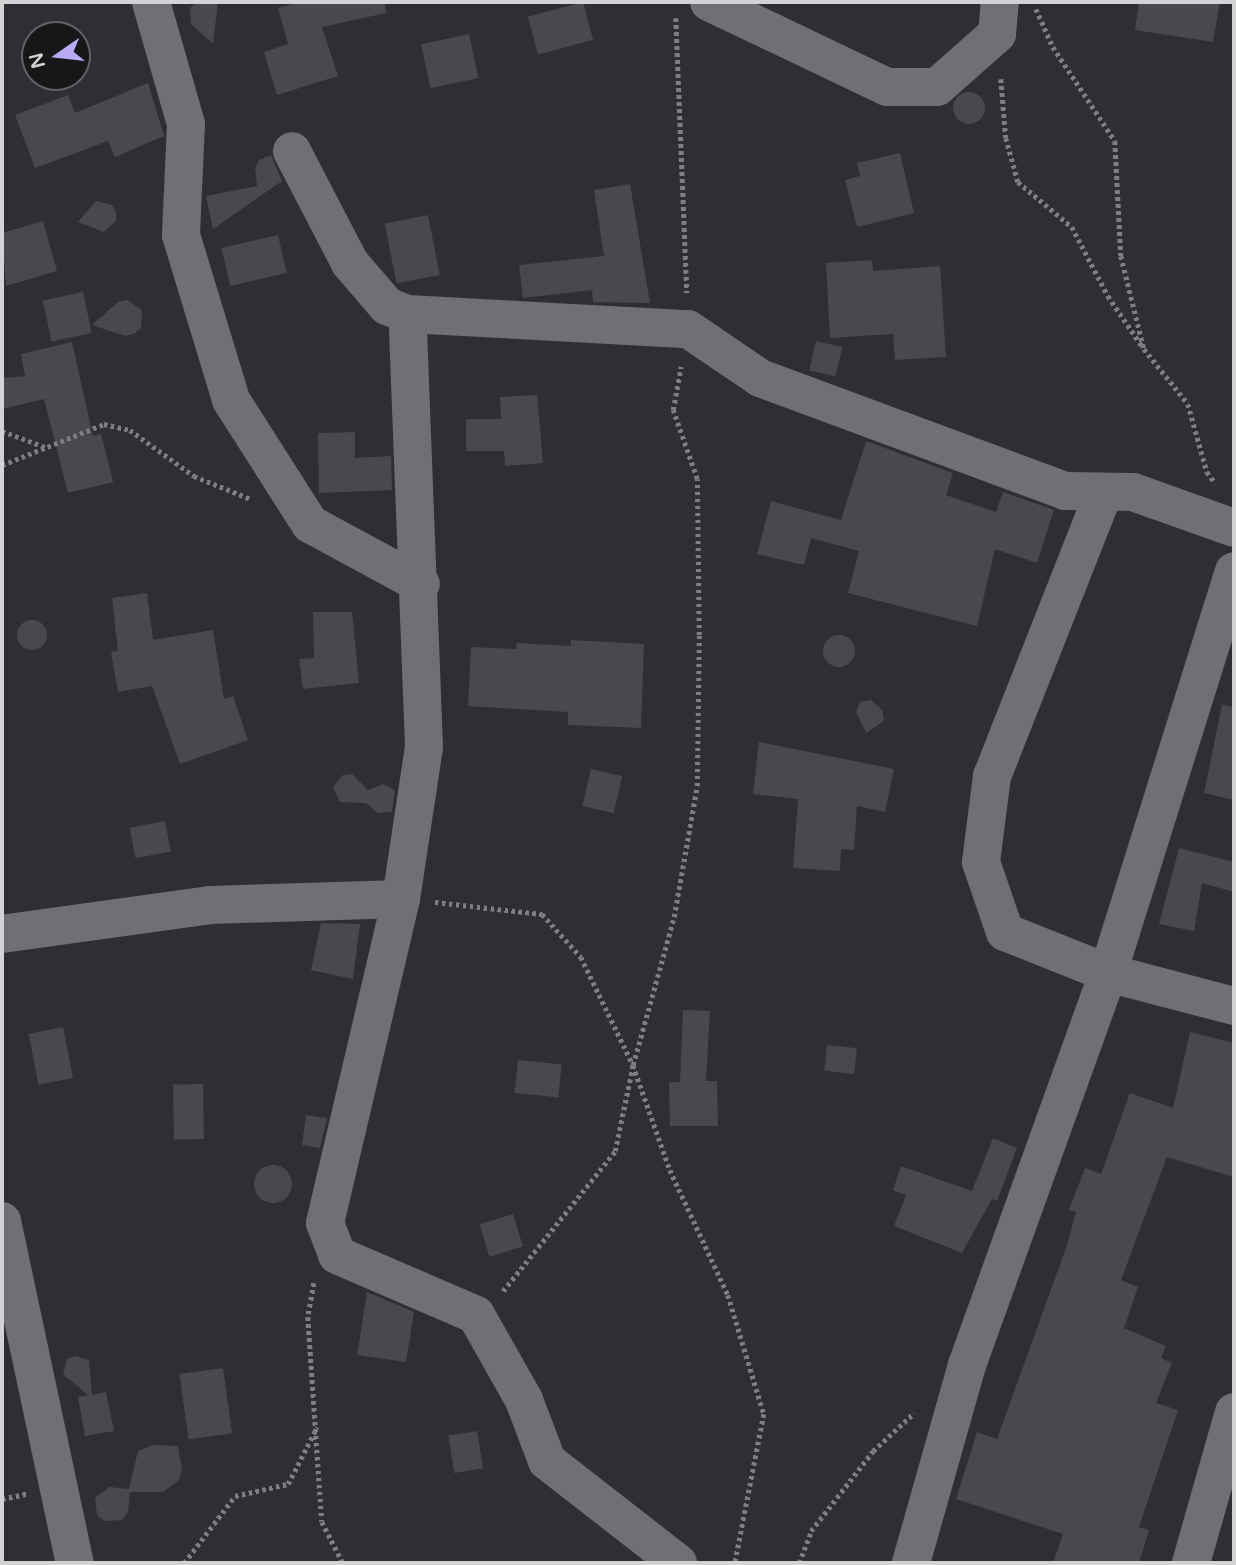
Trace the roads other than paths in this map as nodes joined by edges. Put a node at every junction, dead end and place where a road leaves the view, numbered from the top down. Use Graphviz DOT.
graph roads {
  1 [pos="150,2"];
  2 [pos="693,9"];
  3 [pos="999,18"];
  4 [pos="292,151"];
  5 [pos="407,314"];
  6 [pos="1104,492"];
  7 [pos="1234,528"];
  8 [pos="1234,571"];
  9 [pos="421,583"];
  10 [pos="401,898"];
  11 [pos="2,934"];
  12 [pos="1108,973"];
  13 [pos="1234,1006"];
  14 [pos="2,1221"];
  15 [pos="1234,1412"];
  16 [pos="1221,1520"];
  17 [pos="75,1563"];
  18 [pos="678,1563"];
  19 [pos="911,1563"];
  20 [pos="1191,1563"];
  1 -- 9 [label="street"];
  2 -- 3 [label="street"];
  4 -- 5 [label="street"];
  5 -- 6 [label="street"];
  5 -- 9 [label="street"];
  6 -- 7 [label="street"];
  6 -- 12 [label="street"];
  8 -- 12 [label="street"];
  9 -- 10 [label="street"];
  10 -- 11 [label="street"];
  10 -- 18 [label="street"];
  12 -- 13 [label="street"];
  12 -- 19 [label="street"];
  14 -- 17 [label="street"];
  15 -- 16 [label="street"];
  16 -- 20 [label="street"];
}
